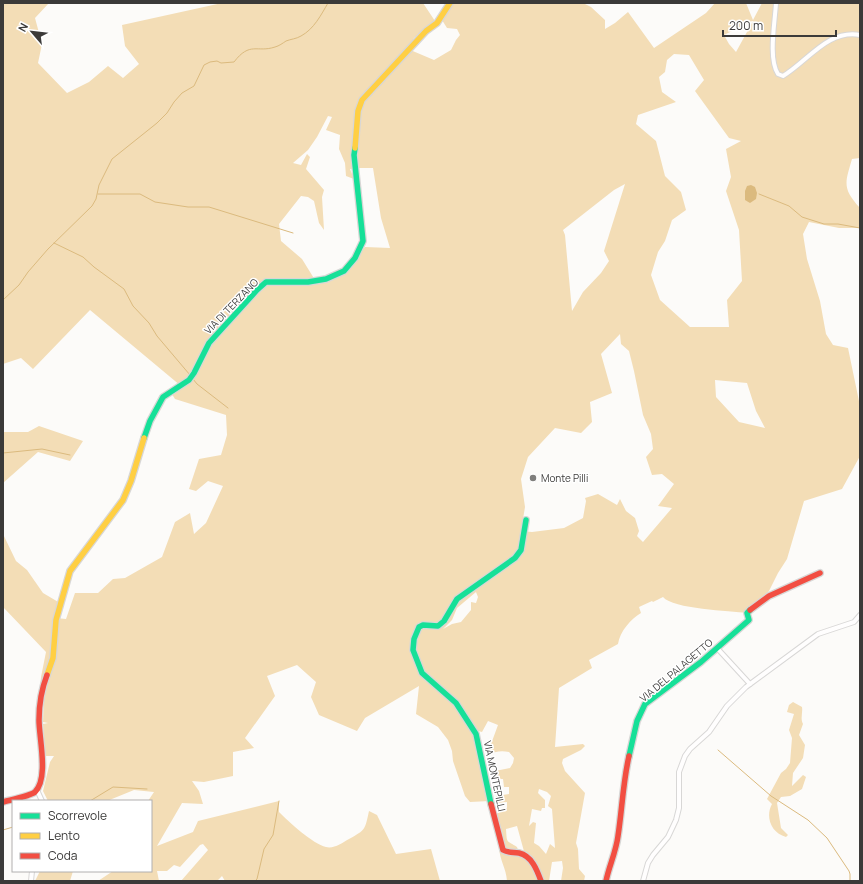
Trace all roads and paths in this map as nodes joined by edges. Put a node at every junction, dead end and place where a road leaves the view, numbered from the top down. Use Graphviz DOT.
graph roads {
  1 [pos="450,3"];
  2 [pos="776,3"];
  3 [pos="860,35"];
  4 [pos="526,520"];
  5 [pos="820,573"];
  6 [pos="860,616"];
  7 [pos="717,648"];
  8 [pos="750,684"];
  9 [pos="37,790"];
  10 [pos="42,800"];
  11 [pos="3,802"];
  12 [pos="541,881"];
  13 [pos="606,881"];
  14 [pos="643,881"];
  1 -- 9 [label="street, VIA DI TERZANO"];
  2 -- 3 [label="street"];
  4 -- 12 [label="street, VIA MONTEPILLI"];
  5 -- 7 [label="street, VIA DEL PALAGETTO"];
  6 -- 8 [label="street"];
  7 -- 8 [label="street"];
  7 -- 13 [label="street, VIA DEL PALAGETTO"];
  8 -- 14 [label="street"];
  9 -- 10 [label="street"];
  9 -- 11 [label="street"];
}
